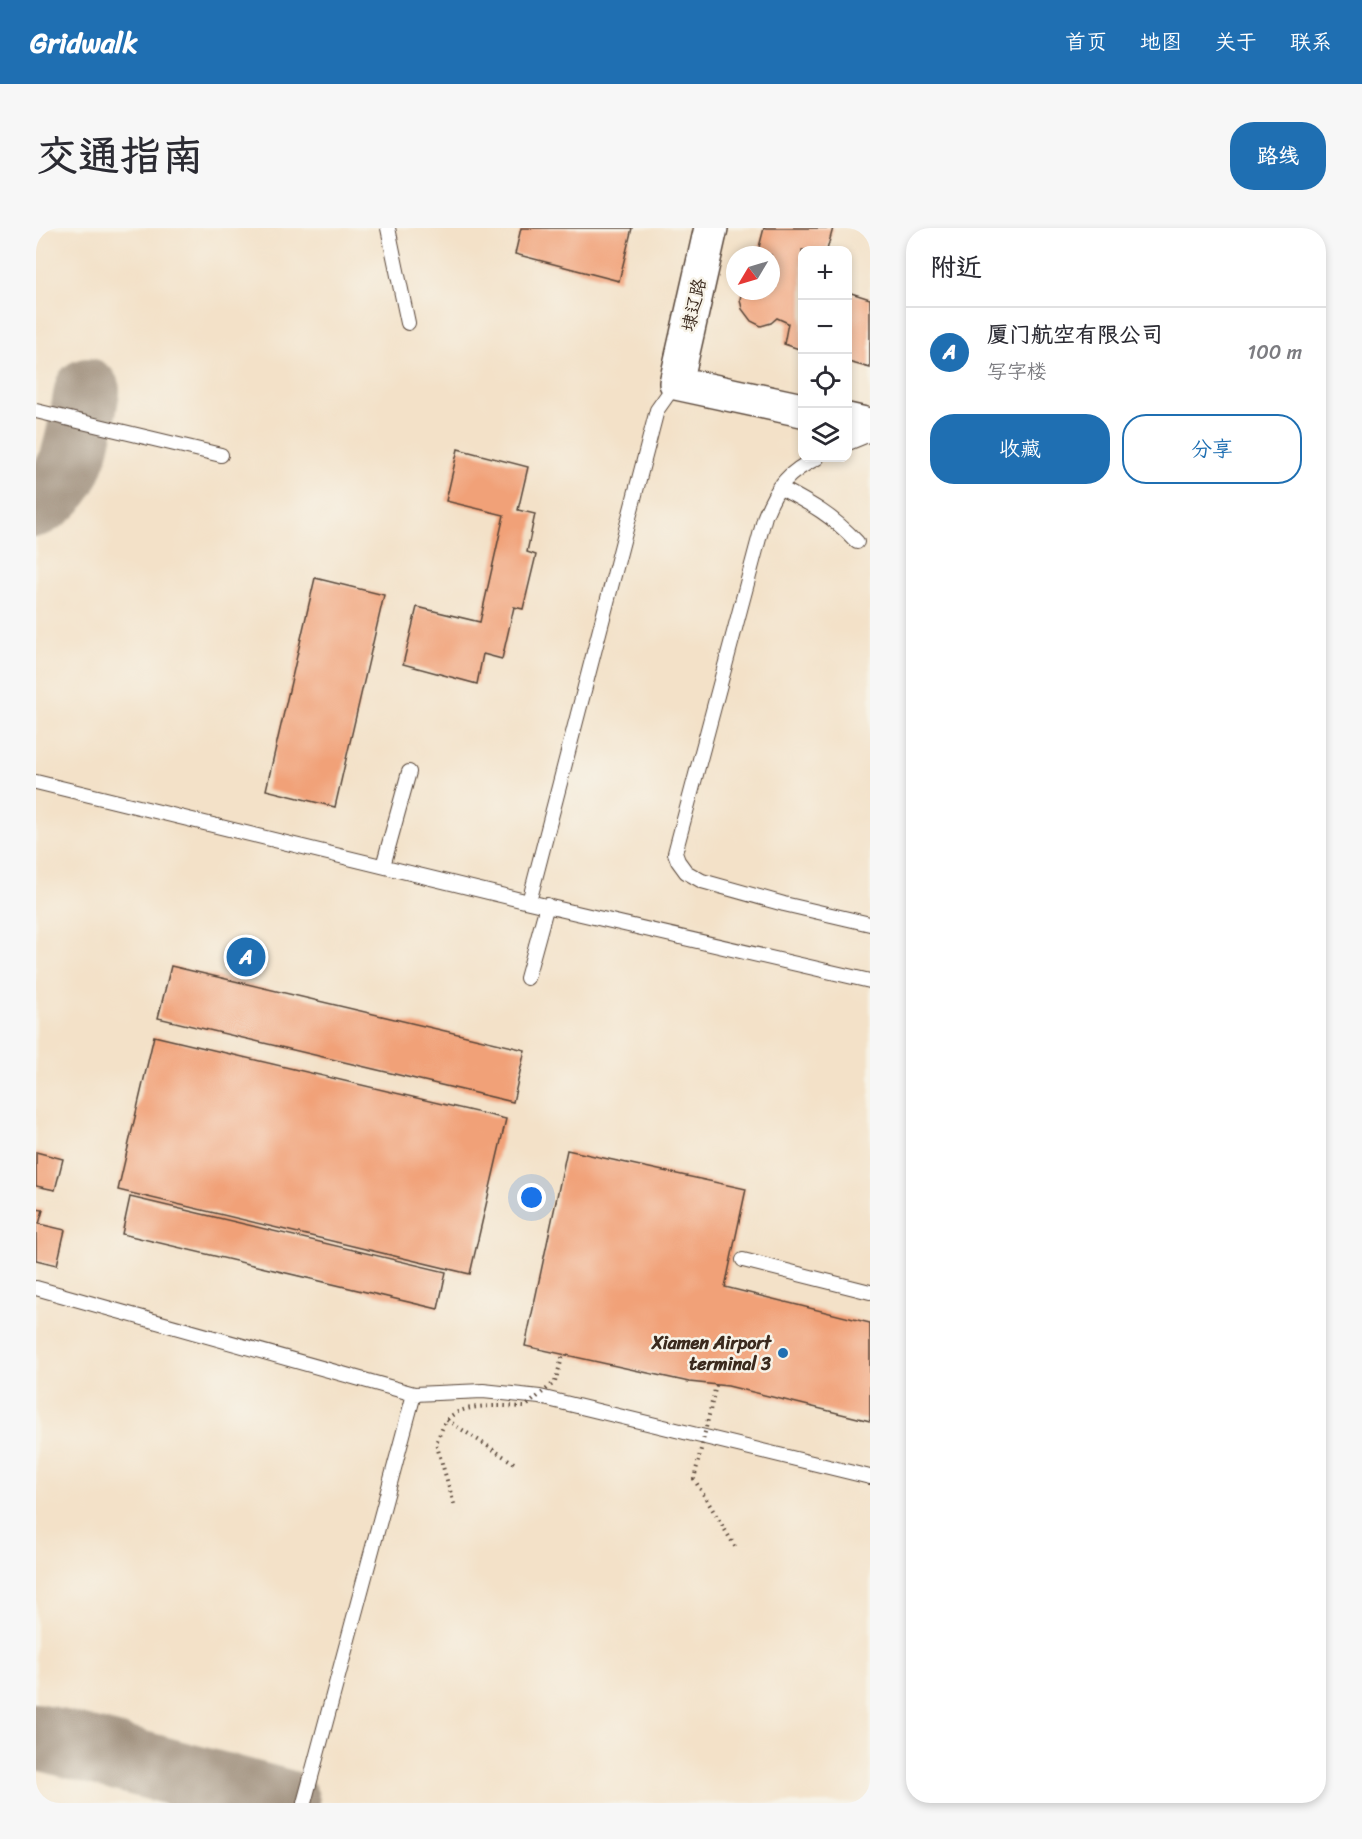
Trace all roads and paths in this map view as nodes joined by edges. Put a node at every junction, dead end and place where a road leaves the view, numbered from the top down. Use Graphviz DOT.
graph roads {
  1 [pos="388,228"];
  2 [pos="711,228"];
  3 [pos="408,323"];
  4 [pos="676,383"];
  5 [pos="798,409"];
  6 [pos="36,411"];
  7 [pos="852,421"];
  8 [pos="870,425"];
  9 [pos="870,434"];
  10 [pos="852,441"];
  11 [pos="220,455"];
  12 [pos="810,462"];
  13 [pos="779,487"];
  14 [pos="857,542"];
  15 [pos="409,772"];
  16 [pos="36,782"];
  17 [pos="383,866"];
  18 [pos="529,902"];
  19 [pos="547,905"];
  20 [pos="870,924"];
  21 [pos="527,978"];
  22 [pos="870,981"];
  23 [pos="742,1260"];
  24 [pos="36,1288"];
  25 [pos="870,1292"];
  26 [pos="563,1355"];
  27 [pos="716,1385"];
  28 [pos="414,1394"];
  29 [pos="447,1420"];
  30 [pos="514,1463"];
  31 [pos="870,1477"];
  32 [pos="454,1504"];
  33 [pos="736,1548"];
  34 [pos="304,1803"];
  1 -- 3 [label="lane"];
  2 -- 4 [label="main road, 埭辽路"];
  4 -- 5 [label="main road"];
  4 -- 18 [label="lane"];
  6 -- 11 [label="lane"];
  7 -- 8 [label="main road"];
  9 -- 10 [label="lane"];
  12 -- 13 [label="lane"];
  13 -- 14 [label="lane"];
  13 -- 20 [label="lane"];
  15 -- 17 [label="lane"];
  16 -- 17 [label="lane"];
  17 -- 18 [label="lane"];
  18 -- 19 [label="lane"];
  19 -- 21 [label="lane"];
  19 -- 22 [label="lane"];
  23 -- 25 [label="lane"];
  24 -- 28 [label="lane"];
  26 -- 29 [label="path, bridge"];
  27 -- 33 [label="path, bridge"];
  28 -- 31 [label="lane"];
  28 -- 34 [label="lane"];
  29 -- 30 [label="path"];
  29 -- 32 [label="path, bridge"];
}
